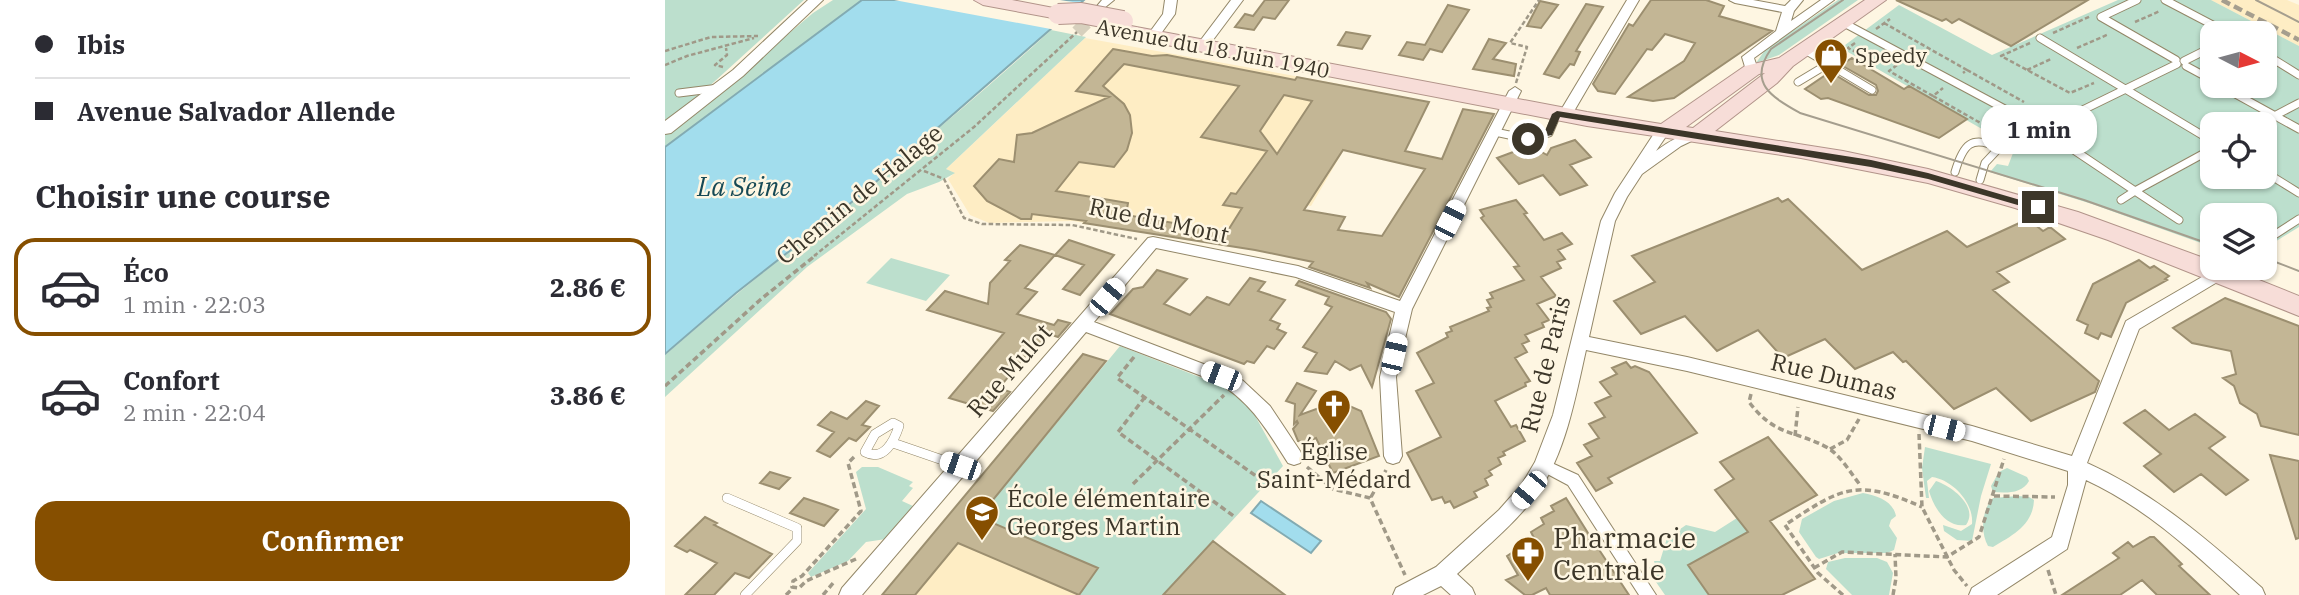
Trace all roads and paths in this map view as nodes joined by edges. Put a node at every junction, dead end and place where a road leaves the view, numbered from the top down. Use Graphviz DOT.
graph roads {
  1 [pos="816,0"];
  2 [pos="983,0"];
  3 [pos="1171,0"];
  4 [pos="1237,0"];
  5 [pos="1539,0"];
  6 [pos="1633,0"];
  7 [pos="1735,0"];
  8 [pos="1828,0"];
  9 [pos="1877,0"];
  10 [pos="2137,0"];
  11 [pos="2165,0"];
  12 [pos="1793,5"];
  13 [pos="2174,5"];
  14 [pos="2205,21"];
  15 [pos="1844,23"];
  16 [pos="2120,29"];
  17 [pos="1077,32"];
  18 [pos="1157,32"];
  19 [pos="1780,33"];
  20 [pos="2040,38"];
  21 [pos="1207,40"];
  22 [pos="725,48"];
  23 [pos="1805,50"];
  24 [pos="665,51"];
  25 [pos="2065,53"];
  26 [pos="2200,53"];
  27 [pos="2277,61"];
  28 [pos="1786,62"];
  29 [pos="2181,63"];
  30 [pos="1828,64"];
  31 [pos="665,65"];
  32 [pos="1752,70"];
  33 [pos="1967,70"];
  34 [pos="2027,70"];
  35 [pos="738,73"];
  36 [pos="2200,73"];
  37 [pos="2299,75"];
  38 [pos="1798,82"];
  39 [pos="719,88"];
  40 [pos="2126,89"];
  41 [pos="1872,90"];
  42 [pos="1513,92"];
  43 [pos="680,93"];
  44 [pos="1933,96"];
  45 [pos="2243,98"];
  46 [pos="2024,102"];
  47 [pos="2299,103"];
  48 [pos="1565,110"];
  49 [pos="2008,110"];
  50 [pos="2268,112"];
  51 [pos="2277,115"];
  52 [pos="2277,117"];
  53 [pos="1698,126"];
  54 [pos="665,129"];
  55 [pos="2299,129"];
  56 [pos="2044,130"];
  57 [pos="1495,132"];
  58 [pos="1662,132"];
  59 [pos="2200,134"];
  60 [pos="2000,148"];
  61 [pos="2200,156"];
  62 [pos="923,171"];
  63 [pos="1955,172"];
  64 [pos="1635,174"];
  65 [pos="2277,179"];
  66 [pos="1980,180"];
  67 [pos="2135,191"];
  68 [pos="2299,193"];
  69 [pos="2121,200"];
  70 [pos="2299,219"];
  71 [pos="2179,220"];
  72 [pos="2277,233"];
  73 [pos="1153,242"];
  74 [pos="2200,258"];
  75 [pos="2200,260"];
  76 [pos="2203,280"];
  77 [pos="2248,280"];
  78 [pos="2261,280"];
  79 [pos="2299,293"];
  80 [pos="2299,306"];
  81 [pos="1404,309"];
  82 [pos="1083,324"];
  83 [pos="1578,342"];
  84 [pos="1143,346"];
  85 [pos="1753,381"];
  86 [pos="1235,383"];
  87 [pos="665,386"];
  88 [pos="1800,392"];
  89 [pos="1145,397"];
  90 [pos="1865,408"];
  91 [pos="1919,422"];
  92 [pos="1190,430"];
  93 [pos="1795,436"];
  94 [pos="867,443"];
  95 [pos="893,443"];
  96 [pos="2010,445"];
  97 [pos="1830,449"];
  98 [pos="1393,456"];
  99 [pos="1294,457"];
  100 [pos="1157,461"];
  101 [pos="1543,465"];
  102 [pos="960,466"];
  103 [pos="2077,466"];
  104 [pos="1266,483"];
  105 [pos="1133,484"];
  106 [pos="1861,486"];
  107 [pos="1994,496"];
  108 [pos="727,498"];
  109 [pos="1370,498"];
  110 [pos="2073,498"];
  111 [pos="1923,507"];
  112 [pos="1235,517"];
  113 [pos="893,544"];
  114 [pos="1895,554"];
  115 [pos="2040,556"];
  116 [pos="1947,557"];
  117 [pos="1814,568"];
  118 [pos="1443,574"];
  119 [pos="804,578"];
  120 [pos="1405,586"];
  121 [pos="793,588"];
  122 [pos="745,595"];
  123 [pos="786,595"];
  124 [pos="849,595"];
  125 [pos="1465,595"];
  126 [pos="1648,595"];
  127 [pos="1843,595"];
  128 [pos="1893,595"];
  129 [pos="1977,595"];
  130 [pos="2056,595"];
  131 [pos="2255,595"];
  1 -- 35 [label="street"];
  2 -- 18 [label="main road, Avenue du 18 Juin 1940"];
  3 -- 18 [label="street"];
  4 -- 21 [label="street"];
  5 -- 42 [label="path"];
  6 -- 48 [label="street"];
  7 -- 12 [label="street"];
  8 -- 19 [label="street"];
  9 -- 15 [label="main road, Rue de Paris"];
  10 -- 16 [label="lane"];
  11 -- 13 [label="lane"];
  12 -- 19 [label="street"];
  13 -- 14 [label="lane"];
  13 -- 16 [label="path"];
  15 -- 23 [label="main road, Rue de Paris"];
  15 -- 49 [label="lane"];
  16 -- 25 [label="path"];
  16 -- 29 [label="lane"];
  17 -- 62 [label="path, Chemin de Halage"];
  18 -- 21 [label="main road, Avenue du 18 Juin 1940"];
  19 -- 32 [label="street"];
  20 -- 25 [label="lane"];
  21 -- 42 [label="main road, Avenue du 18 Juin 1940"];
  22 -- 24 [label="path"];
  22 -- 31 [label="path"];
  22 -- 35 [label="path"];
  23 -- 28 [label="main road, Rue de Paris"];
  23 -- 30 [label="lane"];
  25 -- 34 [label="path"];
  25 -- 40 [label="lane"];
  26 -- 29 [label="lane"];
  27 -- 37 [label="lane"];
  28 -- 32 [label="main road, Rue de Paris"];
  28 -- 53 [label="main road, Rue de Paris"];
  29 -- 36 [label="lane"];
  29 -- 40 [label="lane"];
  30 -- 38 [label="lane"];
  30 -- 41 [label="lane"];
  32 -- 53 [label="main road, Rue de Paris"];
  33 -- 46 [label="path"];
  35 -- 39 [label="street"];
  39 -- 43 [label="lane"];
  39 -- 54 [label="street"];
  40 -- 56 [label="lane"];
  40 -- 59 [label="lane"];
  42 -- 48 [label="main road, Avenue du 18 Juin 1940"];
  42 -- 57 [label="street"];
  44 -- 49 [label="path"];
  45 -- 50 [label="lane"];
  47 -- 51 [label="lane"];
  48 -- 53 [label="main road, Avenue du 18 Juin 1940"];
  48 -- 57 [label="lane"];
  48 -- 58 [label="main road, Avenue du 18 Juin 1940"];
  49 -- 56 [label="lane"];
  52 -- 55 [label="lane"];
  53 -- 58 [label="main road, Avenue du 18 Juin 1940"];
  53 -- 63 [label="main road"];
  53 -- 64 [label="street, Rue de Paris"];
  53 -- 75 [label="main road"];
  56 -- 60 [label="lane"];
  56 -- 67 [label="lane"];
  57 -- 81 [label="street"];
  58 -- 64 [label="street, Rue de Paris"];
  60 -- 63 [label="lane"];
  60 -- 66 [label="lane"];
  61 -- 67 [label="lane"];
  62 -- 73 [label="path, Rue du Mont"];
  62 -- 87 [label="path, Chemin de Halage"];
  63 -- 66 [label="main road"];
  64 -- 83 [label="street, Rue de Paris"];
  65 -- 68 [label="lane"];
  66 -- 74 [label="main road"];
  67 -- 69 [label="lane"];
  67 -- 71 [label="lane"];
  70 -- 72 [label="lane"];
  73 -- 81 [label="street, Rue du Mont"];
  73 -- 82 [label="street, Rue Mulot"];
  76 -- 103 [label="street"];
  77 -- 80 [label="main road"];
  78 -- 79 [label="main road"];
  81 -- 98 [label="street"];
  82 -- 84 [label="street"];
  82 -- 102 [label="street, Rue Mulot"];
  83 -- 85 [label="street, Rue Dumas"];
  83 -- 101 [label="street, Rue de Paris"];
  84 -- 86 [label="street"];
  84 -- 89 [label="path"];
  85 -- 88 [label="street, Rue Dumas"];
  85 -- 93 [label="path"];
  86 -- 92 [label="path"];
  86 -- 99 [label="street"];
  88 -- 90 [label="street, Rue Dumas"];
  88 -- 93 [label="path"];
  89 -- 92 [label="path"];
  89 -- 100 [label="path"];
  90 -- 91 [label="street, Rue Dumas"];
  90 -- 97 [label="path"];
  91 -- 96 [label="street, Rue Dumas"];
  91 -- 111 [label="path"];
  92 -- 100 [label="path"];
  92 -- 104 [label="path"];
  93 -- 97 [label="path"];
  94 -- 95 [label="lane"];
  94 -- 95 [label="lane"];
  94 -- 119 [label="path"];
  95 -- 102 [label="lane"];
  96 -- 103 [label="street, Rue Dumas"];
  96 -- 116 [label="path"];
  97 -- 106 [label="path"];
  98 -- 109 [label="path"];
  99 -- 109 [label="path"];
  100 -- 105 [label="path"];
  100 -- 112 [label="path"];
  101 -- 118 [label="street, Rue de Paris"];
  101 -- 126 [label="street"];
  102 -- 113 [label="street, Rue Mulot"];
  103 -- 110 [label="street"];
  103 -- 131 [label="street, Rue Dumas"];
  106 -- 111 [label="path"];
  106 -- 117 [label="path"];
  107 -- 110 [label="path"];
  108 -- 122 [label="lane"];
  109 -- 120 [label="path"];
  110 -- 115 [label="street"];
  111 -- 116 [label="path"];
  113 -- 119 [label="path"];
  113 -- 124 [label="street, Rue Mulot"];
  114 -- 116 [label="path"];
  114 -- 117 [label="path"];
  114 -- 128 [label="path"];
  115 -- 129 [label="street"];
  115 -- 130 [label="path"];
  116 -- 129 [label="path"];
  117 -- 127 [label="path"];
  118 -- 120 [label="street, Rue de Paris"];
  118 -- 125 [label="street"];
  119 -- 121 [label="path"];
  119 -- 121 [label="path"];
  121 -- 123 [label="path"];
}
